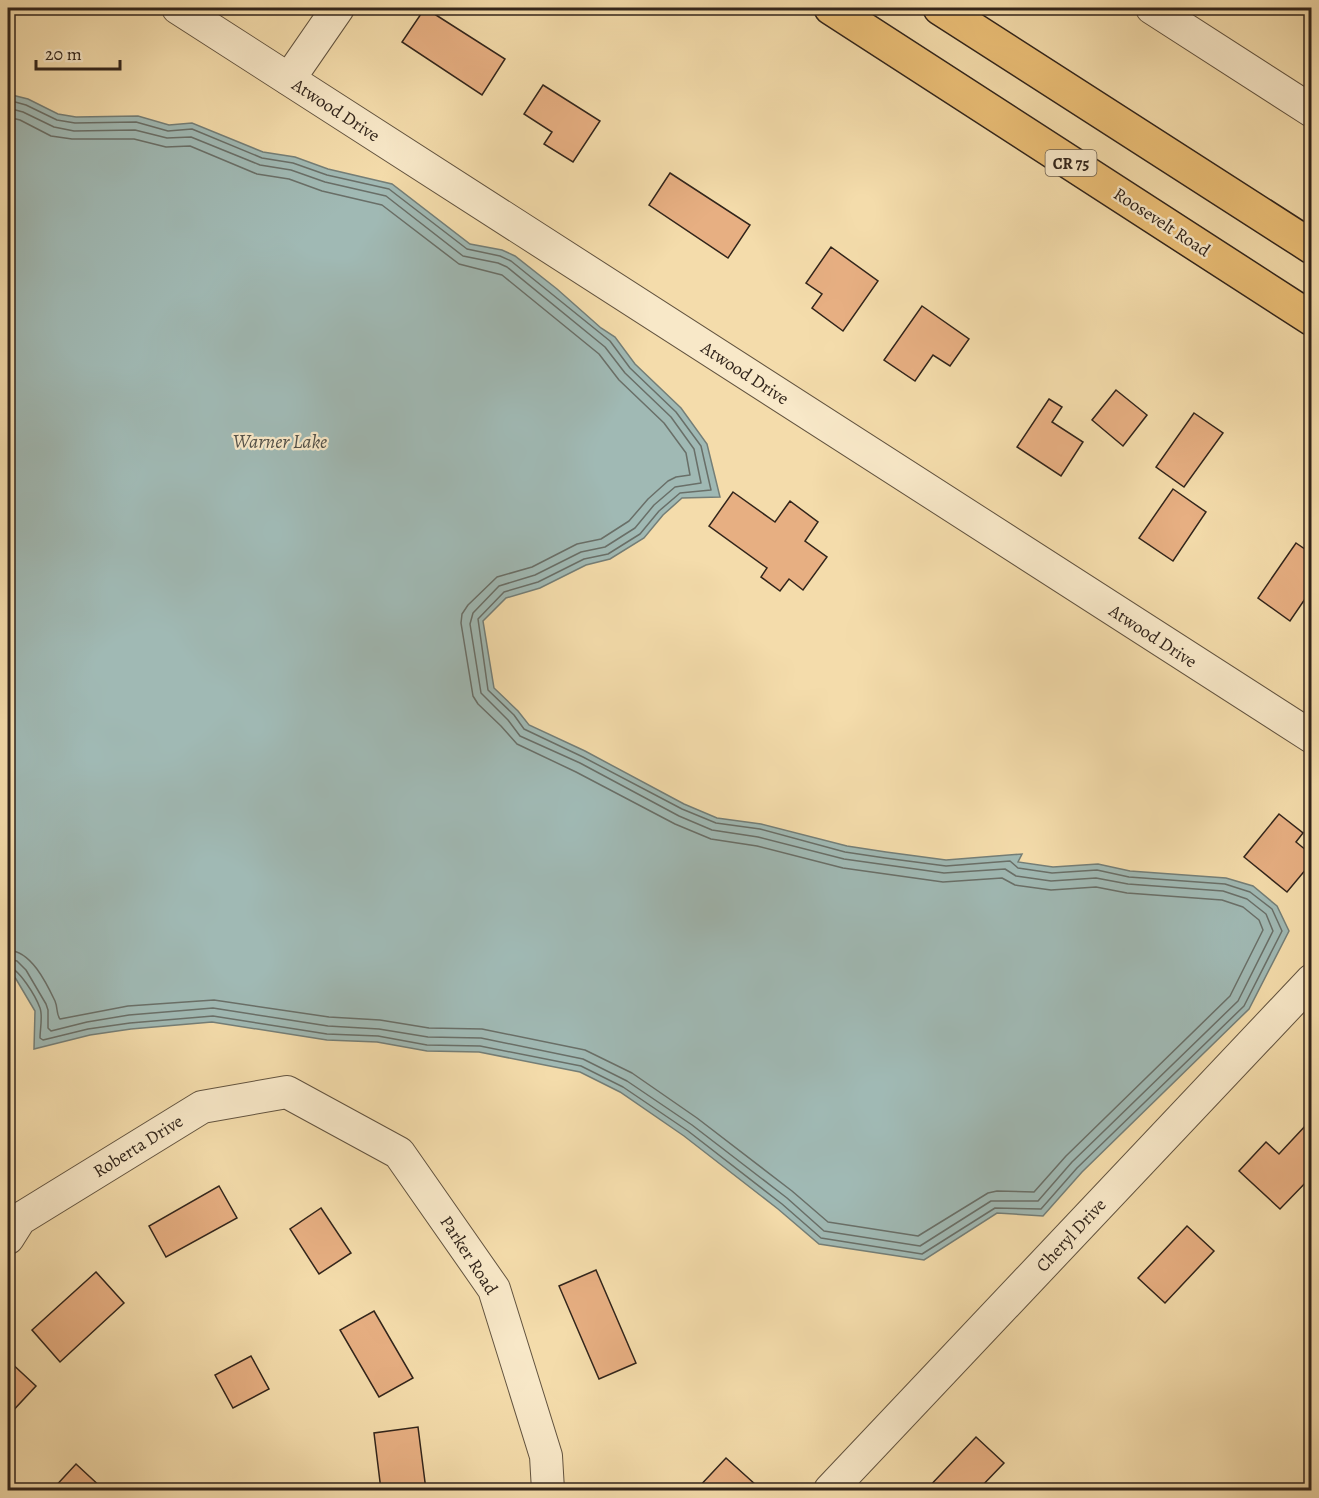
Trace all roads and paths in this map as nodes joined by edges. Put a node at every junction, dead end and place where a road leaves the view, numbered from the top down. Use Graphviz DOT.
graph roads {
  1 [pos="178,8"];
  2 [pos="338,8"];
  3 [pos="831,8"];
  4 [pos="940,8"];
  5 [pos="1152,8"];
  6 [pos="289,79"];
  7 [pos="1311,111"];
  8 [pos="1311,248"];
  9 [pos="1311,319"];
  10 [pos="1311,737"];
  11 [pos="1311,980"];
  12 [pos="287,1092"];
  13 [pos="8,1238"];
  14 [pos="548,1491"];
  15 [pos="830,1491"];
  1 -- 6 [label="street, Atwood Drive"];
  2 -- 6 [label="street"];
  3 -- 9 [label="main road, Roosevelt Road / CR 75"];
  4 -- 8 [label="main road"];
  5 -- 7 [label="street"];
  6 -- 10 [label="street, Atwood Drive"];
  11 -- 15 [label="street, Cheryl Drive"];
  12 -- 13 [label="street, Roberta Drive"];
  12 -- 14 [label="street, Parker Road"];
}
